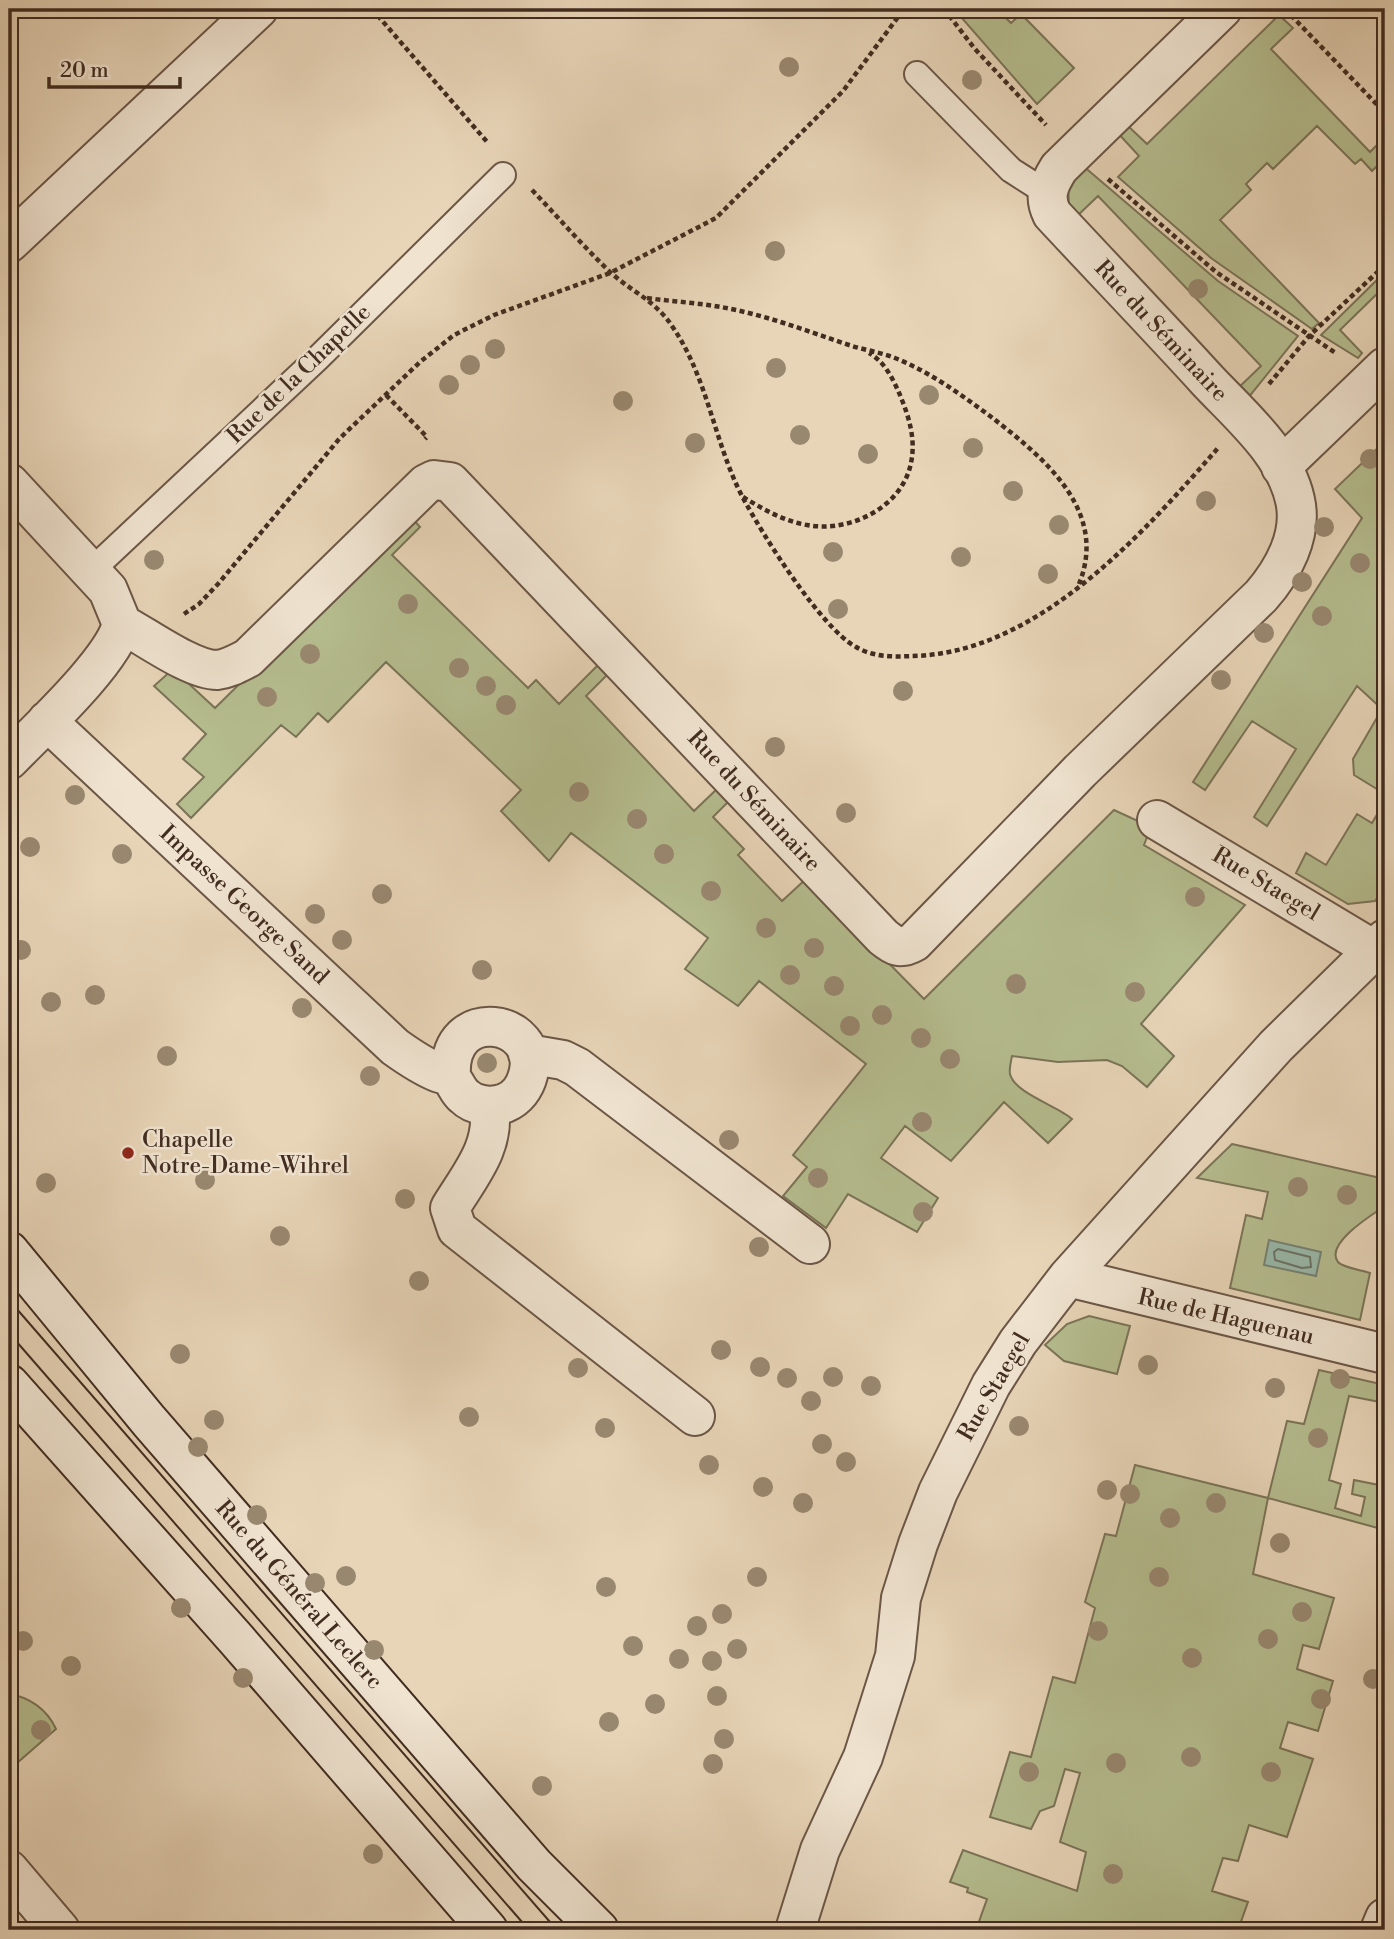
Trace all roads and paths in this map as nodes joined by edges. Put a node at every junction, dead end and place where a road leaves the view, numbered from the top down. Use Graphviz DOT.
graph roads {
  1 [pos="258,9"];
  2 [pos="904,9"];
  3 [pos="944,9"];
  4 [pos="1222,9"];
  5 [pos="1285,9"];
  6 [pos="917,74"];
  7 [pos="1385,113"];
  8 [pos="1075,152"];
  9 [pos="1385,169"];
  10 [pos="503,175"];
  11 [pos="1378,176"];
  12 [pos="1047,192"];
  13 [pos="9,243"];
  14 [pos="1385,265"];
  15 [pos="610,273"];
  16 [pos="646,298"];
  17 [pos="1309,336"];
  18 [pos="863,350"];
  19 [pos="1380,372"];
  20 [pos="1243,419"];
  21 [pos="1282,467"];
  22 [pos="9,483"];
  23 [pos="743,497"];
  24 [pos="92,570"];
  25 [pos="1079,585"];
  26 [pos="122,624"];
  27 [pos="47,720"];
  28 [pos="9,760"];
  29 [pos="1157,820"];
  30 [pos="1373,961"];
  31 [pos="528,1054"];
  32 [pos="451,1077"];
  33 [pos="489,1106"];
  34 [pos="810,1244"];
  35 [pos="9,1251"];
  36 [pos="1068,1277"];
  37 [pos="1385,1354"];
  38 [pos="9,1384"];
  39 [pos="695,1416"];
  40 [pos="9,1870"];
  41 [pos="1385,1918"];
  42 [pos="60,1930"];
  43 [pos="488,1930"];
  44 [pos="599,1930"];
  45 [pos="795,1930"];
  46 [pos="1380,1930"];
  1 -- 13 [label="street"];
  2 -- 15 [label="path"];
  3 -- 8 [label="path"];
  4 -- 8 [label="street"];
  5 -- 7 [label="path"];
  6 -- 12 [label="lane"];
  8 -- 12 [label="street"];
  8 -- 17 [label="path"];
  9 -- 11 [label="path"];
  10 -- 24 [label="lane, Rue de la Chapelle"];
  12 -- 20 [label="street, Rue du Séminaire"];
  14 -- 17 [label="path"];
  15 -- 16 [label="path"];
  15 -- 26 [label="path"];
  16 -- 18 [label="path"];
  16 -- 23 [label="path"];
  17 -- 19 [label="path"];
  17 -- 20 [label="path"];
  18 -- 23 [label="path"];
  18 -- 25 [label="path"];
  19 -- 21 [label="street"];
  20 -- 21 [label="street, Rue du Séminaire"];
  20 -- 25 [label="path"];
  21 -- 26 [label="street, Rue du Séminaire"];
  22 -- 24 [label="street"];
  23 -- 25 [label="path"];
  24 -- 26 [label="street"];
  26 -- 27 [label="street"];
  27 -- 28 [label="street"];
  27 -- 32 [label="street, Impasse George Sand"];
  29 -- 30 [label="street, Rue Staegel"];
  30 -- 36 [label="street, Rue Staegel"];
  31 -- 32 [label="street"];
  31 -- 33 [label="street"];
  31 -- 34 [label="street"];
  32 -- 33 [label="street, Impasse George Sand"];
  33 -- 39 [label="street"];
  35 -- 44 [label="street, Rue du Général Leclerc"];
  36 -- 37 [label="street, Rue de Haguenau"];
  36 -- 45 [label="street, Rue Staegel"];
  38 -- 43 [label="street"];
  40 -- 42 [label="street"];
  41 -- 46 [label="street"];
}
